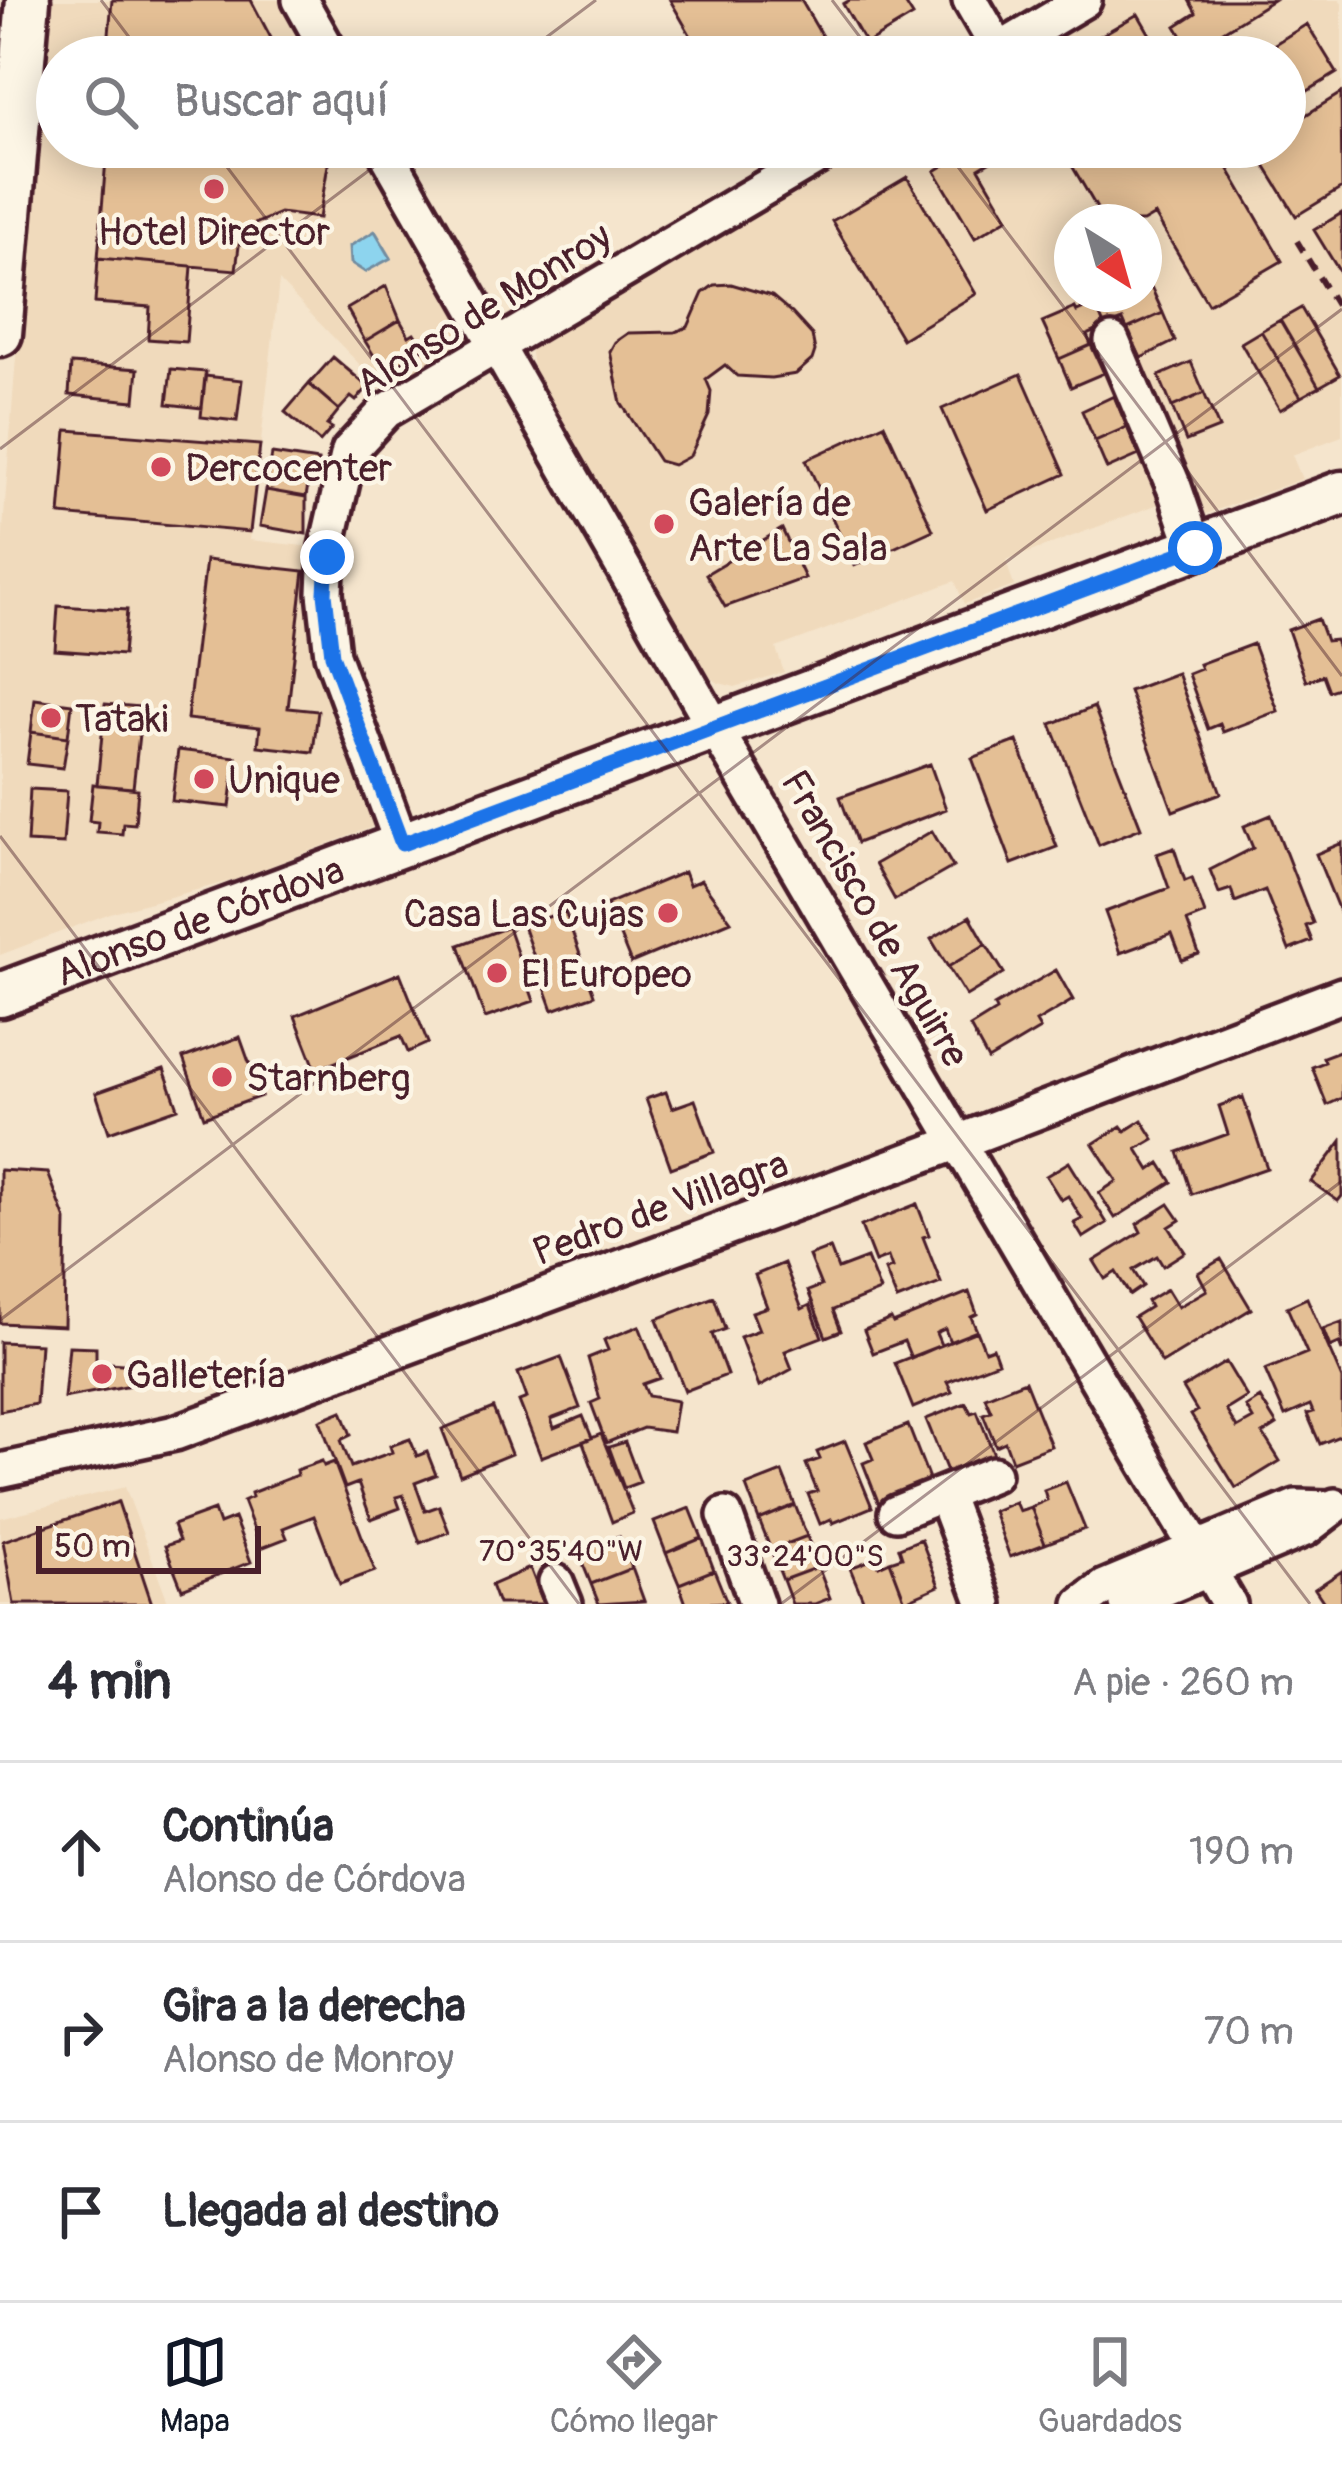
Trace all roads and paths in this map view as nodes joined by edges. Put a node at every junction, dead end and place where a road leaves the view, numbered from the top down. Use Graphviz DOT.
graph roads {
  1 [pos="28,0"];
  2 [pos="300,0"];
  3 [pos="970,0"];
  4 [pos="1084,0"];
  5 [pos="320,36"];
  6 [pos="985,36"];
  7 [pos="1023,36"];
  8 [pos="8,139"];
  9 [pos="394,168"];
  10 [pos="797,168"];
  11 [pos="1297,241"];
  12 [pos="1342,315"];
  13 [pos="0,334"];
  14 [pos="1112,341"];
  15 [pos="496,344"];
  16 [pos="1342,493"];
  17 [pos="1195,548"];
  18 [pos="715,728"];
  19 [pos="402,844"];
  20 [pos="0,995"];
  21 [pos="1342,995"];
  22 [pos="958,1142"];
  23 [pos="0,1472"];
  24 [pos="993,1474"];
  25 [pos="944,1494"];
  26 [pos="1335,1505"];
  27 [pos="896,1513"];
  28 [pos="725,1515"];
  29 [pos="1203,1559"];
  30 [pos="757,1604"];
  31 [pos="985,1604"];
  32 [pos="1082,1604"];
  33 [pos="1127,1604"];
  34 [pos="1229,1604"];
  1 -- 8 [label="main road"];
  2 -- 5 [label="street"];
  3 -- 6 [label="street"];
  4 -- 7 [label="street"];
  8 -- 13 [label="main road"];
  9 -- 15 [label="street, Francisco de Aguirre"];
  10 -- 15 [label="street, Alonso de Monroy"];
  11 -- 12 [label="path"];
  14 -- 17 [label="street"];
  15 -- 18 [label="street, Francisco de Aguirre"];
  15 -- 19 [label="street, Alonso de Monroy"];
  16 -- 17 [label="main road, Alonso de Córdova"];
  17 -- 18 [label="main road, Alonso de Córdova"];
  18 -- 19 [label="main road, Alonso de Córdova"];
  18 -- 22 [label="street, Francisco de Aguirre"];
  19 -- 20 [label="main road, Alonso de Córdova"];
  21 -- 22 [label="street, Pedro de Villagra"];
  22 -- 23 [label="street, Pedro de Villagra"];
  22 -- 29 [label="street, Francisco de Aguirre"];
  24 -- 25 [label="street"];
  25 -- 27 [label="street"];
  25 -- 31 [label="street"];
  26 -- 29 [label="street"];
  28 -- 30 [label="street"];
  29 -- 32 [label="street"];
  29 -- 33 [label="street"];
  29 -- 34 [label="street, Francisco de Aguirre"];
}
